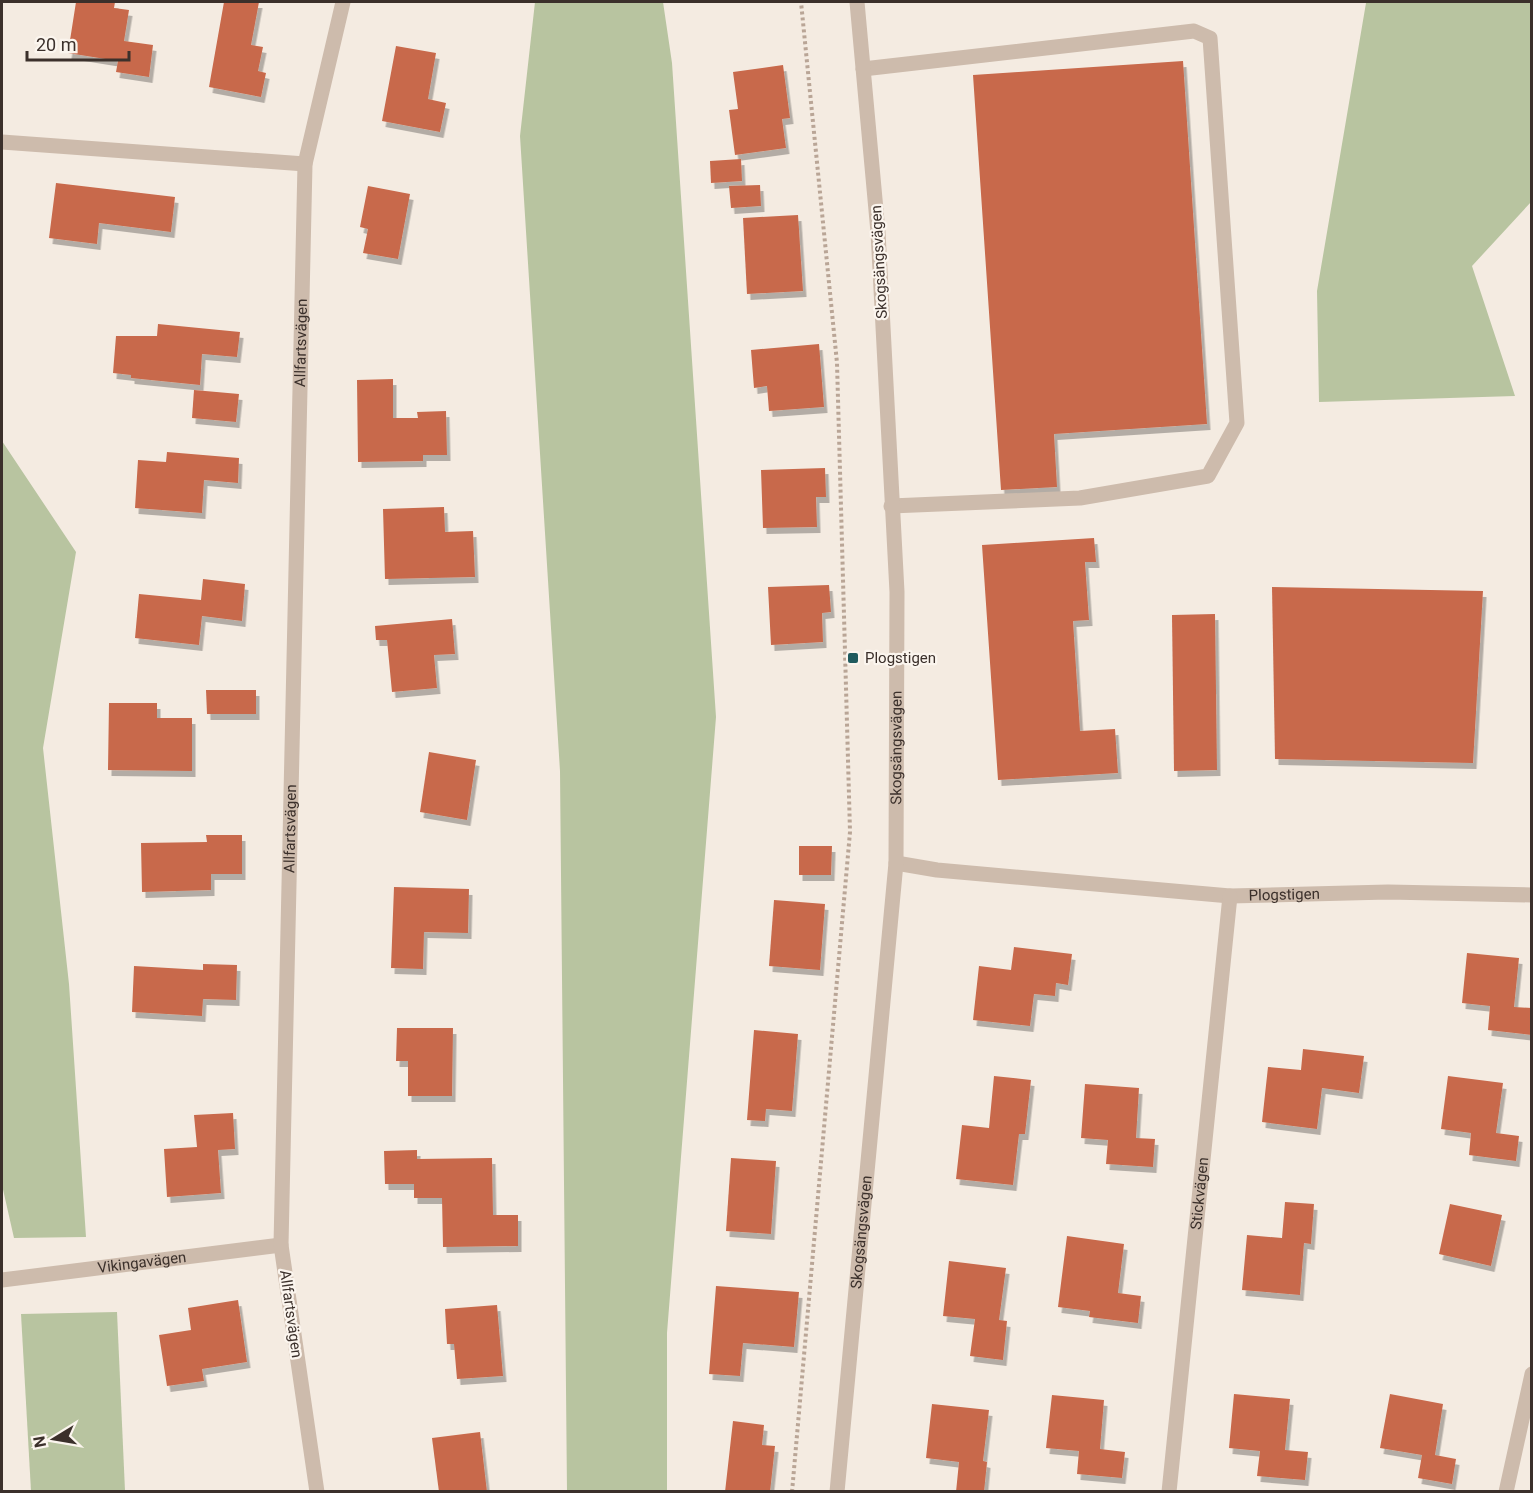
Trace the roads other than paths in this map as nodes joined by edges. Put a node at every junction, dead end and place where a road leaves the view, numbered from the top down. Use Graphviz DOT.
graph roads {
  1 [pos="343,2"];
  2 [pos="857,2"];
  3 [pos="863,69"];
  4 [pos="2,142"];
  5 [pos="305,164"];
  6 [pos="891,506"];
  7 [pos="896,863"];
  8 [pos="1532,895"];
  9 [pos="1230,896"];
  10 [pos="281,1245"];
  11 [pos="2,1280"];
  12 [pos="1532,1374"];
  13 [pos="317,1491"];
  14 [pos="837,1491"];
  15 [pos="1169,1491"];
  16 [pos="1506,1491"];
  1 -- 5 [label="street, Allfartsvägen"];
  2 -- 3 [label="street, Skogsängsvägen"];
  3 -- 6 [label="street, Skogsängsvägen"];
  3 -- 6 [label="street"];
  4 -- 5 [label="street"];
  5 -- 10 [label="street, Allfartsvägen"];
  6 -- 7 [label="street, Skogsängsvägen"];
  7 -- 9 [label="street, Plogstigen"];
  7 -- 14 [label="street, Skogsängsvägen"];
  8 -- 9 [label="street, Plogstigen"];
  9 -- 15 [label="street, Stickvägen"];
  10 -- 11 [label="street, Vikingavägen"];
  10 -- 13 [label="street, Allfartsvägen"];
  12 -- 16 [label="street"];
}
